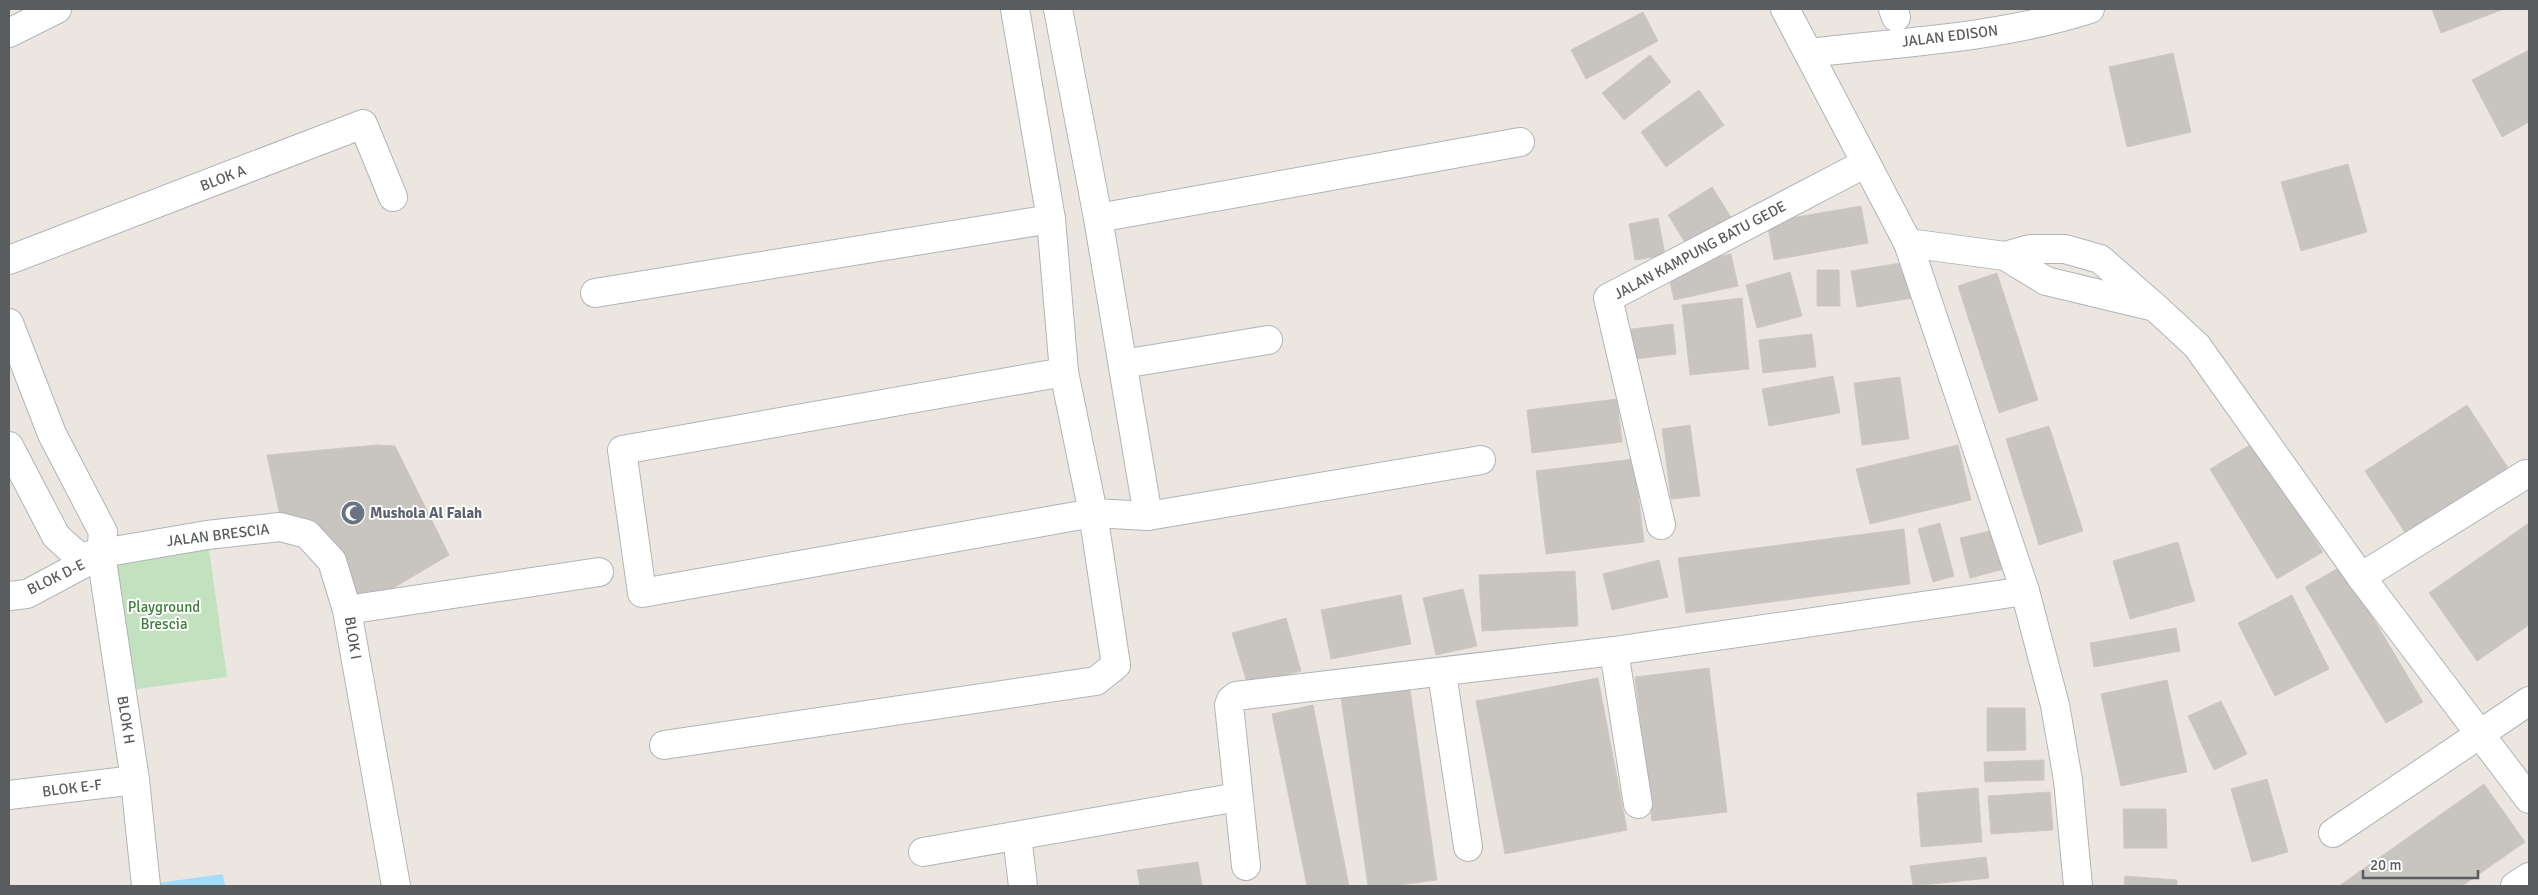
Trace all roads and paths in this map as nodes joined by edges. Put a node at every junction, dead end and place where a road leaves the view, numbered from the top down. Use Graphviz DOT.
graph roads {
  1 [pos="57,9"];
  2 [pos="1015,9"];
  3 [pos="1058,9"];
  4 [pos="1785,9"];
  5 [pos="2090,9"];
  6 [pos="9,33"];
  7 [pos="1809,53"];
  8 [pos="1520,142"];
  9 [pos="1866,162"];
  10 [pos="392,197"];
  11 [pos="1098,218"];
  12 [pos="1051,219"];
  13 [pos="1908,243"];
  14 [pos="9,260"];
  15 [pos="595,293"];
  16 [pos="9,324"];
  17 [pos="1268,340"];
  18 [pos="1123,364"];
  19 [pos="1064,372"];
  20 [pos="9,446"];
  21 [pos="1481,460"];
  22 [pos="2526,474"];
  23 [pos="1094,514"];
  24 [pos="1148,516"];
  25 [pos="1661,526"];
  26 [pos="101,554"];
  27 [pos="599,572"];
  28 [pos="2360,577"];
  29 [pos="2025,591"];
  30 [pos="9,596"];
  31 [pos="347,610"];
  32 [pos="1614,651"];
  33 [pos="1442,673"];
  34 [pos="2529,701"];
  35 [pos="2478,734"];
  36 [pos="664,745"];
  37 [pos="135,780"];
  38 [pos="9,795"];
  39 [pos="1238,798"];
  40 [pos="2529,799"];
  41 [pos="1638,804"];
  42 [pos="2333,833"];
  43 [pos="1017,836"];
  44 [pos="1468,847"];
  45 [pos="923,852"];
  46 [pos="1246,866"];
  47 [pos="2529,876"];
  48 [pos="146,886"];
  49 [pos="396,886"];
  50 [pos="1023,886"];
  51 [pos="2078,886"];
  52 [pos="2515,886"];
  1 -- 6 [label="street"];
  2 -- 12 [label="street"];
  3 -- 11 [label="street"];
  4 -- 7 [label="street"];
  5 -- 7 [label="street, JALAN EDISON"];
  7 -- 9 [label="street"];
  8 -- 11 [label="street"];
  9 -- 13 [label="street"];
  9 -- 25 [label="street, JALAN KAMPUNG BATU GEDE"];
  10 -- 14 [label="street, BLOK A"];
  11 -- 18 [label="street"];
  12 -- 15 [label="street"];
  12 -- 19 [label="street"];
  13 -- 28 [label="street"];
  13 -- 29 [label="street"];
  16 -- 26 [label="street"];
  17 -- 18 [label="street"];
  18 -- 24 [label="street"];
  19 -- 23 [label="street"];
  19 -- 23 [label="street"];
  20 -- 26 [label="street, JALAN BRESCIA"];
  21 -- 24 [label="street"];
  22 -- 28 [label="street"];
  23 -- 24 [label="street"];
  23 -- 36 [label="street"];
  26 -- 30 [label="street, BLOK D-E"];
  26 -- 31 [label="street, JALAN BRESCIA"];
  26 -- 37 [label="street, BLOK H"];
  27 -- 31 [label="street, BLOK I"];
  28 -- 35 [label="street"];
  29 -- 32 [label="street"];
  29 -- 51 [label="street"];
  31 -- 49 [label="street, BLOK I"];
  32 -- 33 [label="street"];
  32 -- 41 [label="street"];
  33 -- 39 [label="street"];
  33 -- 44 [label="street"];
  34 -- 35 [label="street"];
  35 -- 40 [label="street"];
  35 -- 42 [label="street"];
  37 -- 38 [label="street, BLOK E-F"];
  37 -- 48 [label="street, BLOK H"];
  39 -- 43 [label="street"];
  39 -- 46 [label="street"];
  43 -- 45 [label="street"];
  43 -- 50 [label="street"];
  47 -- 52 [label="street"];
}
